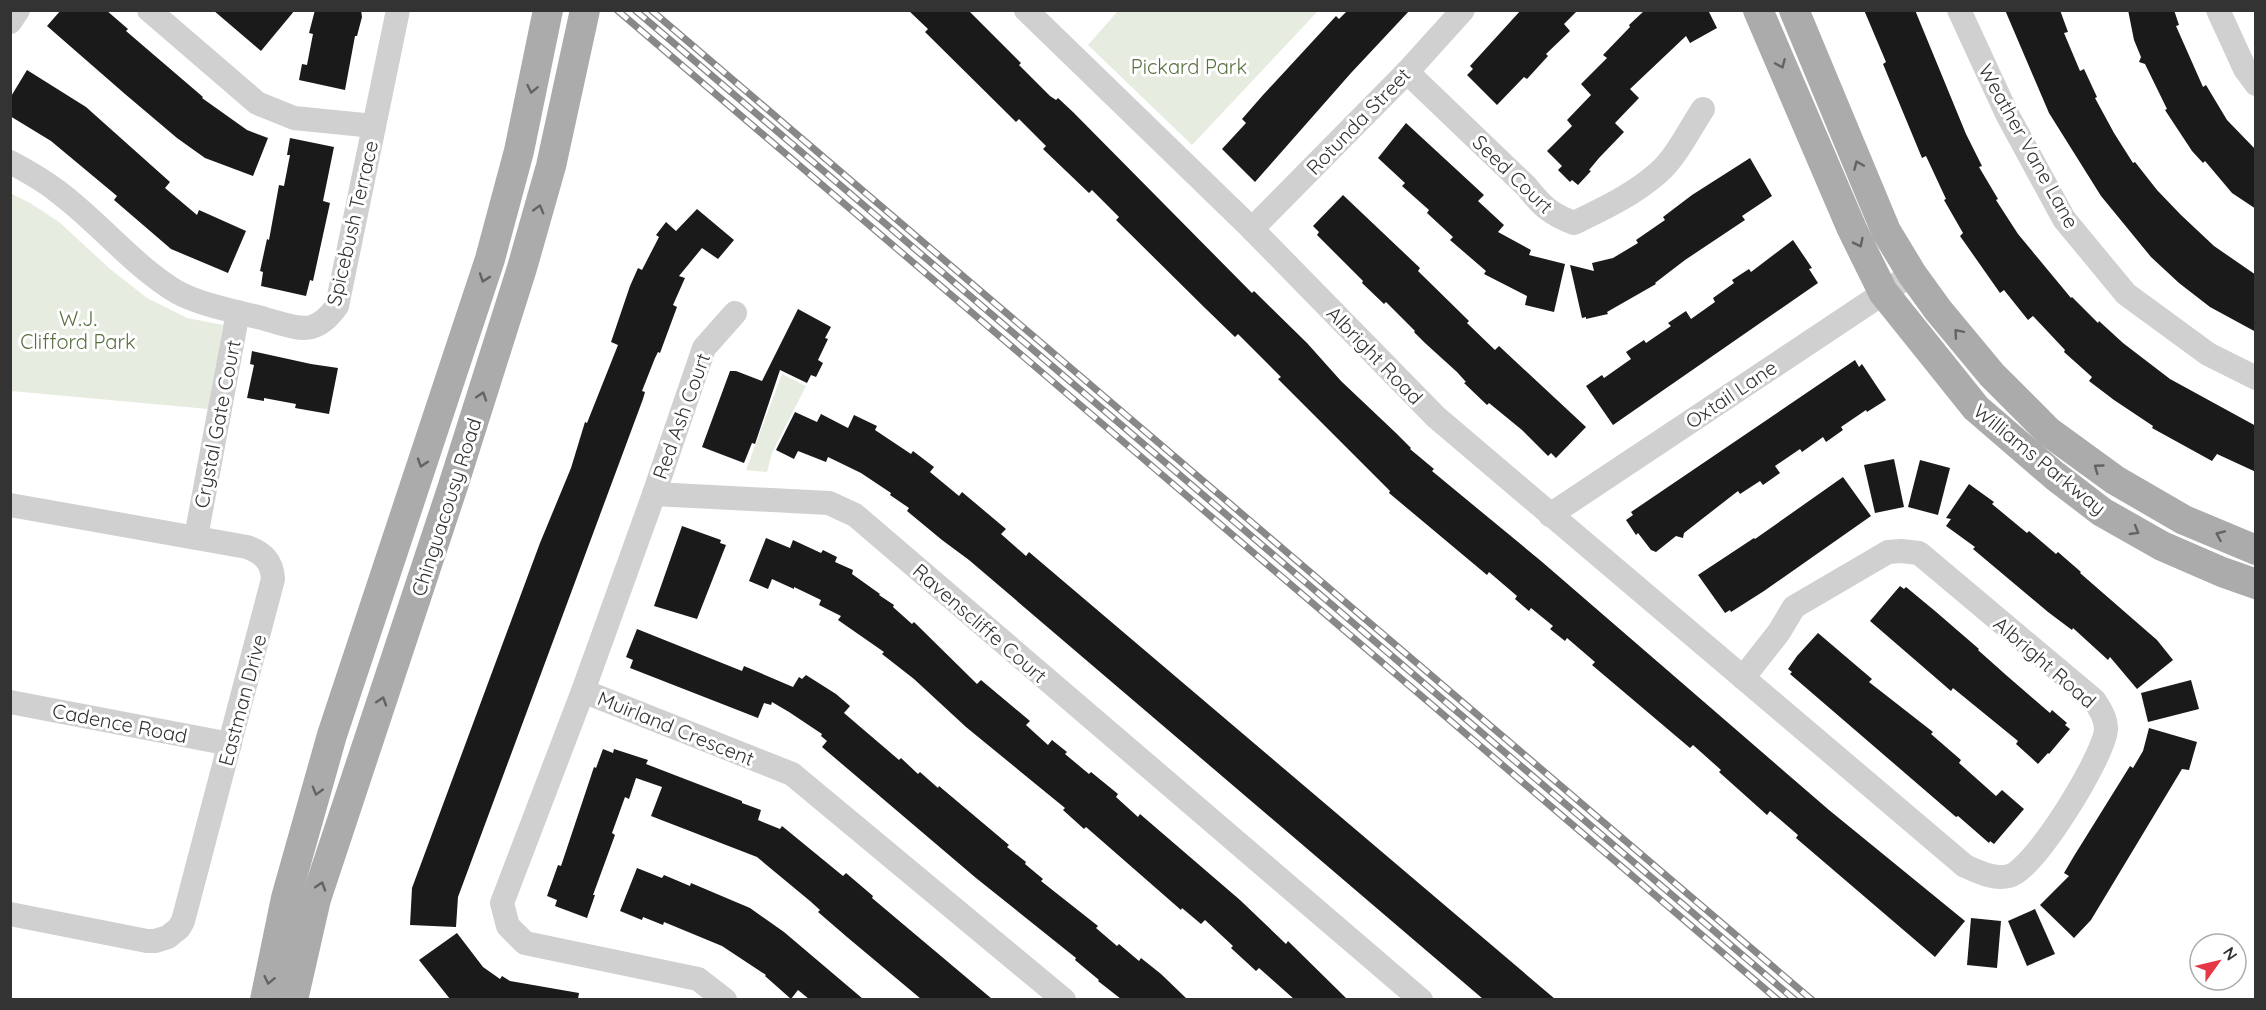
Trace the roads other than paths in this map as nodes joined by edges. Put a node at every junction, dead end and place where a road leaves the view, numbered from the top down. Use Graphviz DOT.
graph roads {
  1 [pos="18,10"];
  2 [pos="149,10"];
  3 [pos="398,10"];
  4 [pos="585,10"];
  5 [pos="1026,10"];
  6 [pos="1463,10"];
  7 [pos="1758,10"];
  8 [pos="1794,10"];
  9 [pos="1959,10"];
  10 [pos="2218,10"];
  11 [pos="546,21"];
  12 [pos="10,22"];
  13 [pos="1407,72"];
  14 [pos="2256,84"];
  15 [pos="1703,109"];
  16 [pos="374,126"];
  17 [pos="10,162"];
  18 [pos="1252,229"];
  19 [pos="1912,274"];
  20 [pos="1883,292"];
  21 [pos="238,312"];
  22 [pos="735,313"];
  23 [pos="2256,378"];
  24 [pos="654,494"];
  25 [pos="10,505"];
  26 [pos="1550,515"];
  27 [pos="196,537"];
  28 [pos="2256,550"];
  29 [pos="2256,584"];
  30 [pos="1743,678"];
  31 [pos="583,691"];
  32 [pos="10,702"];
  33 [pos="230,744"];
  34 [pos="10,914"];
  35 [pos="265,999"];
  36 [pos="293,999"];
  37 [pos="725,999"];
  38 [pos="1064,999"];
  39 [pos="1421,999"];
  1 -- 12 [label="street"];
  2 -- 16 [label="street"];
  3 -- 16 [label="street, Spicebush Terrace"];
  36 -- 4 [label="main road, Chinguacousy Road, one-way"];
  5 -- 18 [label="street, Albright Road"];
  6 -- 13 [label="street, Rotunda Street"];
  7 -- 20 [label="main road, Williams Parkway, one-way"];
  19 -- 8 [label="main road, Williams Parkway, one-way"];
  9 -- 23 [label="street, Weather Vane Lane"];
  10 -- 14 [label="street"];
  11 -- 35 [label="main road, Chinguacousy Road, one-way"];
  13 -- 15 [label="street, Seed Court"];
  13 -- 18 [label="street, Rotunda Street"];
  16 -- 21 [label="street, Spicebush Terrace"];
  17 -- 21 [label="street, Spicebush Terrace"];
  18 -- 26 [label="street, Albright Road"];
  19 -- 20 [label="street, Oxtail Lane"];
  28 -- 19 [label="main road, Williams Parkway, one-way"];
  20 -- 26 [label="street, Oxtail Lane"];
  20 -- 29 [label="main road, Williams Parkway, one-way"];
  21 -- 27 [label="street, Crystal Gate Court"];
  22 -- 24 [label="street, Red Ash Court"];
  24 -- 31 [label="street"];
  24 -- 39 [label="street, Ravenscliffe Court"];
  25 -- 27 [label="street, Eastman Drive"];
  26 -- 30 [label="street, Albright Road"];
  27 -- 33 [label="street, Eastman Drive"];
  30 -- 30 [label="street, Albright Road"];
  31 -- 37 [label="street, Muirland Crescent"];
  31 -- 38 [label="street, Muirland Crescent"];
  32 -- 33 [label="street, Cadence Road"];
  33 -- 34 [label="street, Eastman Drive"];
}
